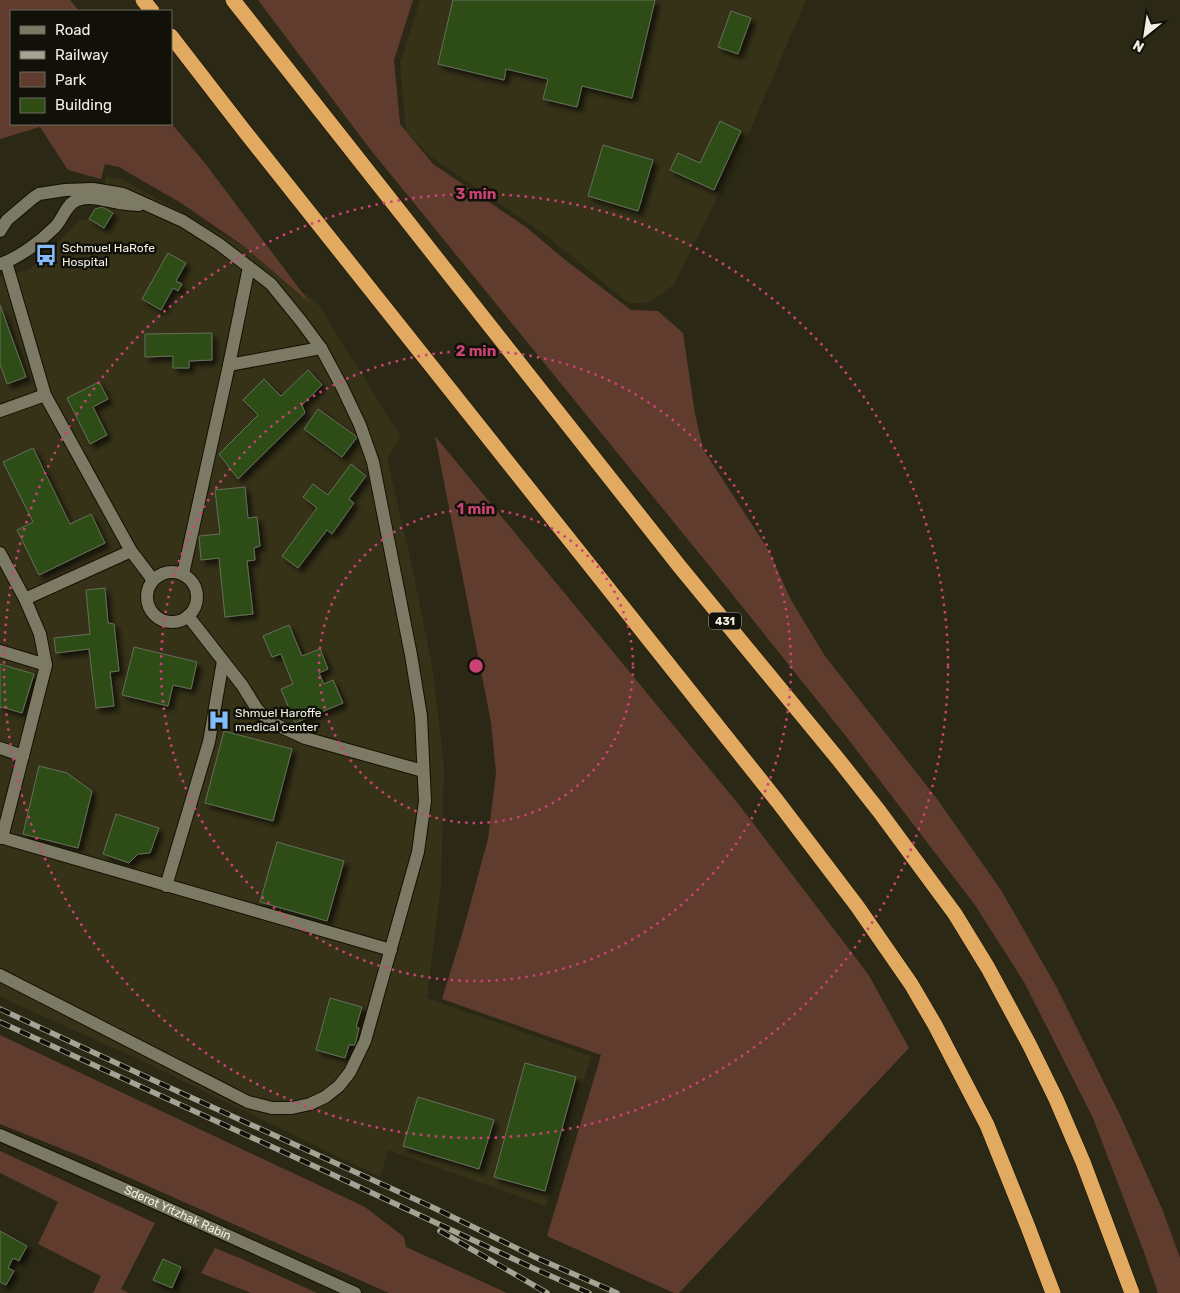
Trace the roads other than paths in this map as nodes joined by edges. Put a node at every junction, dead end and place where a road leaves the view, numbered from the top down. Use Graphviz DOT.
graph roads {
  1 [pos="143,0"];
  2 [pos="233,0"];
  3 [pos="151,10"];
  4 [pos="172,37"];
  5 [pos="104,195"];
  6 [pos="0,230"];
  7 [pos="3,263"];
  8 [pos="249,267"];
  9 [pos="321,348"];
  10 [pos="229,365"];
  11 [pos="45,395"];
  12 [pos="0,411"];
  13 [pos="131,551"];
  14 [pos="0,553"];
  15 [pos="183,574"];
  16 [pos="153,580"];
  17 [pos="24,599"];
  18 [pos="188,616"];
  19 [pos="0,651"];
  20 [pos="222,661"];
  21 [pos="46,665"];
  22 [pos="0,748"];
  23 [pos="23,756"];
  24 [pos="423,771"];
  25 [pos="1,838"];
  26 [pos="166,886"];
  27 [pos="391,950"];
  28 [pos="0,976"];
  29 [pos="0,1135"];
  30 [pos="355,1293"];
  31 [pos="1053,1293"];
  32 [pos="1132,1293"];
  1 -- 3 [label="highway"];
  2 -- 32 [label="highway, 431"];
  4 -- 31 [label="highway"];
  5 -- 6 [label="street"];
  5 -- 7 [label="street"];
  5 -- 8 [label="street"];
  7 -- 11 [label="street"];
  8 -- 9 [label="street"];
  8 -- 10 [label="street"];
  9 -- 10 [label="street"];
  9 -- 24 [label="street"];
  10 -- 15 [label="street"];
  11 -- 12 [label="street"];
  11 -- 13 [label="street"];
  13 -- 16 [label="street"];
  13 -- 17 [label="street"];
  14 -- 17 [label="street"];
  15 -- 16 [label="street"];
  15 -- 18 [label="street"];
  16 -- 18 [label="street"];
  17 -- 21 [label="street"];
  18 -- 20 [label="street"];
  19 -- 21 [label="street"];
  20 -- 24 [label="street"];
  20 -- 26 [label="street"];
  21 -- 23 [label="street"];
  22 -- 23 [label="street"];
  23 -- 25 [label="street"];
  24 -- 27 [label="street"];
  25 -- 26 [label="street"];
  26 -- 27 [label="street"];
  27 -- 28 [label="street"];
  29 -- 30 [label="street, Sderot Yitzhak Rabin"];
}
